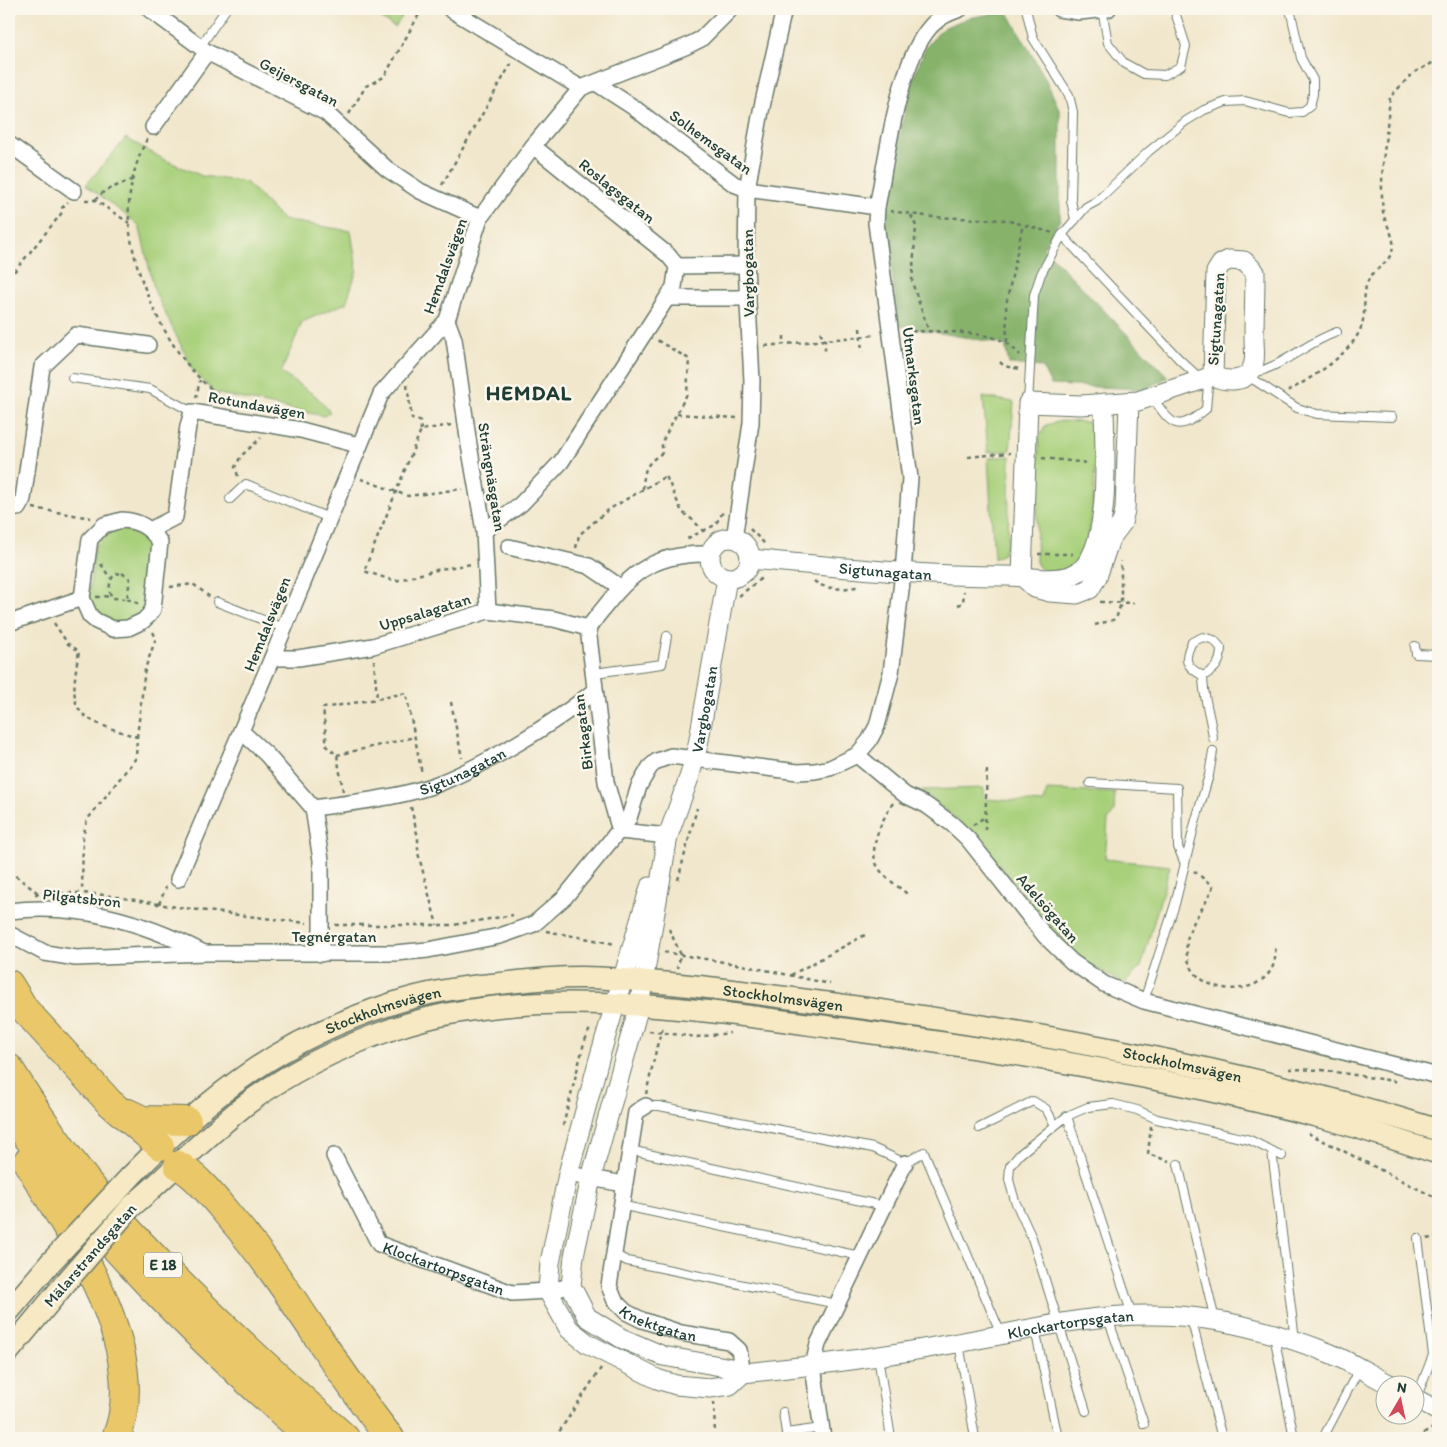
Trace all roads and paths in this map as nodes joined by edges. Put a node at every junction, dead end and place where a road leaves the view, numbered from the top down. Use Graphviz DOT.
graph roads {
  1 [pos="149,9"];
  2 [pos="226,9"];
  3 [pos="422,9"];
  4 [pos="450,9"];
  5 [pos="731,9"];
  6 [pos="784,9"];
  7 [pos="960,9"];
  8 [pos="1026,9"];
  9 [pos="1059,9"];
  10 [pos="1104,9"];
  11 [pos="1174,9"];
  12 [pos="1290,9"];
  13 [pos="942,12"];
  14 [pos="204,49"];
  15 [pos="518,50"];
  16 [pos="1438,60"];
  17 [pos="588,86"];
  18 [pos="341,126"];
  19 [pos="153,127"];
  20 [pos="9,144"];
  21 [pos="532,146"];
  22 [pos="132,180"];
  23 [pos="747,189"];
  24 [pos="74,195"];
  25 [pos="435,198"];
  26 [pos="877,207"];
  27 [pos="911,215"];
  28 [pos="480,218"];
  29 [pos="1075,220"];
  30 [pos="129,223"];
  31 [pos="1023,224"];
  32 [pos="1062,236"];
  33 [pos="746,265"];
  34 [pos="677,266"];
  35 [pos="9,278"];
  36 [pos="667,298"];
  37 [pos="748,298"];
  38 [pos="447,320"];
  39 [pos="860,328"];
  40 [pos="928,329"];
  41 [pos="659,330"];
  42 [pos="820,332"];
  43 [pos="1337,332"];
  44 [pos="891,333"];
  45 [pos="784,336"];
  46 [pos="862,336"];
  47 [pos="825,340"];
  48 [pos="1007,342"];
  49 [pos="784,344"];
  50 [pos="148,345"];
  51 [pos="750,347"];
  52 [pos="825,351"];
  53 [pos="862,352"];
  54 [pos="1029,359"];
  55 [pos="1000,362"];
  56 [pos="1018,369"];
  57 [pos="1247,375"];
  58 [pos="72,378"];
  59 [pos="1208,378"];
  60 [pos="200,380"];
  61 [pos="389,382"];
  62 [pos="1277,394"];
  63 [pos="1152,397"];
  64 [pos="1129,402"];
  65 [pos="1104,403"];
  66 [pos="1028,404"];
  67 [pos="240,405"];
  68 [pos="738,409"];
  69 [pos="192,412"];
  70 [pos="676,414"];
  71 [pos="737,417"];
  72 [pos="1392,417"];
  73 [pos="466,423"];
  74 [pos="271,424"];
  75 [pos="736,426"];
  76 [pos="421,430"];
  77 [pos="358,445"];
  78 [pos="1010,453"];
  79 [pos="968,457"];
  80 [pos="1036,457"];
  81 [pos="1096,463"];
  82 [pos="235,467"];
  83 [pos="347,474"];
  84 [pos="476,487"];
  85 [pos="643,489"];
  86 [pos="394,493"];
  87 [pos="230,499"];
  88 [pos="15,506"];
  89 [pos="724,510"];
  90 [pos="329,518"];
  91 [pos="718,521"];
  92 [pos="104,525"];
  93 [pos="150,530"];
  94 [pos="484,531"];
  95 [pos="703,531"];
  96 [pos="735,533"];
  97 [pos="680,541"];
  98 [pos="509,547"];
  99 [pos="710,554"];
  100 [pos="1034,554"];
  101 [pos="1082,554"];
  102 [pos="1121,557"];
  103 [pos="572,562"];
  104 [pos="486,565"];
  105 [pos="763,568"];
  106 [pos="122,573"];
  107 [pos="903,573"];
  108 [pos="1022,576"];
  109 [pos="727,578"];
  110 [pos="812,580"];
  111 [pos="865,584"];
  112 [pos="620,587"];
  113 [pos="174,588"];
  114 [pos="955,591"];
  115 [pos="964,591"];
  116 [pos="973,591"];
  117 [pos="82,598"];
  118 [pos="733,600"];
  119 [pos="217,602"];
  120 [pos="1093,602"];
  121 [pos="1121,603"];
  122 [pos="1134,603"];
  123 [pos="958,605"];
  124 [pos="47,609"];
  125 [pos="488,611"];
  126 [pos="143,621"];
  127 [pos="9,623"];
  128 [pos="1095,625"];
  129 [pos="284,628"];
  130 [pos="588,628"];
  131 [pos="666,636"];
  132 [pos="373,646"];
  133 [pos="1415,646"];
  134 [pos="1438,655"];
  135 [pos="272,658"];
  136 [pos="594,673"];
  137 [pos="1203,676"];
  138 [pos="594,692"];
  139 [pos="377,699"];
  140 [pos="450,702"];
  141 [pos="241,731"];
  142 [pos="415,736"];
  143 [pos="137,737"];
  144 [pos="1213,738"];
  145 [pos="1213,751"];
  146 [pos="337,755"];
  147 [pos="857,755"];
  148 [pos="694,758"];
  149 [pos="987,767"];
  150 [pos="465,772"];
  151 [pos="1090,783"];
  152 [pos="424,787"];
  153 [pos="407,791"];
  154 [pos="905,795"];
  155 [pos="345,804"];
  156 [pos="698,805"];
  157 [pos="313,808"];
  158 [pos="986,816"];
  159 [pos="973,825"];
  160 [pos="986,830"];
  161 [pos="620,831"];
  162 [pos="668,836"];
  163 [pos="1185,864"];
  164 [pos="9,871"];
  165 [pos="178,879"];
  166 [pos="676,889"];
  167 [pos="82,892"];
  168 [pos="907,894"];
  169 [pos="11,911"];
  170 [pos="669,922"];
  171 [pos="534,924"];
  172 [pos="321,925"];
  173 [pos="437,925"];
  174 [pos="9,934"];
  175 [pos="865,935"];
  176 [pos="640,948"];
  177 [pos="1272,948"];
  178 [pos="204,953"];
  179 [pos="321,954"];
  180 [pos="681,955"];
  181 [pos="757,968"];
  182 [pos="756,974"];
  183 [pos="790,975"];
  184 [pos="622,980"];
  185 [pos="644,982"];
  186 [pos="9,984"];
  187 [pos="833,985"];
  188 [pos="1144,1001"];
  189 [pos="616,1004"];
  190 [pos="639,1006"];
  191 [pos="732,1032"];
  192 [pos="9,1068"];
  193 [pos="1286,1069"];
  194 [pos="1438,1076"];
  195 [pos="1409,1084"];
  196 [pos="646,1105"];
  197 [pos="116,1108"];
  198 [pos="9,1110"];
  199 [pos="1067,1116"];
  200 [pos="1152,1117"];
  201 [pos="187,1121"];
  202 [pos="1055,1126"];
  203 [pos="979,1128"];
  204 [pos="1438,1130"];
  205 [pos="1306,1132"];
  206 [pos="9,1133"];
  207 [pos="630,1150"];
  208 [pos="1272,1151"];
  209 [pos="1438,1153"];
  210 [pos="169,1155"];
  211 [pos="334,1156"];
  212 [pos="1282,1156"];
  213 [pos="905,1164"];
  214 [pos="1178,1164"];
  215 [pos="568,1174"];
  216 [pos="591,1178"];
  217 [pos="624,1184"];
  218 [pos="1438,1199"];
  219 [pos="620,1205"];
  220 [pos="884,1206"];
  221 [pos="1418,1238"];
  222 [pos="612,1253"];
  223 [pos="860,1256"];
  224 [pos="571,1286"];
  225 [pos="548,1291"];
  226 [pos="836,1304"];
  227 [pos="9,1311"];
  228 [pos="1132,1315"];
  229 [pos="1108,1316"];
  230 [pos="1191,1318"];
  231 [pos="1059,1322"];
  232 [pos="1216,1322"];
  233 [pos="1034,1327"];
  234 [pos="1001,1334"];
  235 [pos="1274,1335"];
  236 [pos="1295,1342"];
  237 [pos="959,1343"];
  238 [pos="9,1351"];
  239 [pos="608,1355"];
  240 [pos="878,1357"];
  241 [pos="813,1366"];
  242 [pos="1359,1369"];
  243 [pos="743,1373"];
  244 [pos="1374,1376"];
  245 [pos="1424,1376"];
  246 [pos="1424,1403"];
  247 [pos="1086,1410"];
  248 [pos="1438,1410"];
  249 [pos="783,1412"];
  250 [pos="1438,1422"];
  251 [pos="1144,1424"];
  252 [pos="822,1433"];
  253 [pos="787,1436"];
  254 [pos="116,1438"];
  255 [pos="311,1438"];
  256 [pos="345,1438"];
  257 [pos="390,1438"];
  258 [pos="555,1438"];
  259 [pos="892,1438"];
  260 [pos="976,1438"];
  261 [pos="1058,1438"];
  262 [pos="1222,1438"];
  263 [pos="1294,1438"];
  264 [pos="1323,1438"];
  265 [pos="1417,1438"];
  1 -- 14 [label="street, Geijersgatan"];
  2 -- 14 [label="lane"];
  3 -- 18 [label="path"];
  4 -- 15 [label="street, Solhemsgatan"];
  5 -- 17 [label="street, Hemdalsvägen"];
  6 -- 23 [label="street, Vargbogatan"];
  7 -- 13 [label="street"];
  8 -- 29 [label="lane"];
  9 -- 10 [label="street"];
  10 -- 11 [label="lane"];
  12 -- 29 [label="lane"];
  13 -- 26 [label="street, Utmarksgatan"];
  14 -- 18 [label="street, Geijersgatan"];
  14 -- 19 [label="street"];
  15 -- 17 [label="street, Solhemsgatan"];
  15 -- 25 [label="path"];
  16 -- 62 [label="path"];
  17 -- 21 [label="street, Hemdalsvägen"];
  17 -- 23 [label="street, Solhemsgatan"];
  18 -- 25 [label="street, Geijersgatan"];
  19 -- 22 [label="path"];
  20 -- 24 [label="street"];
  21 -- 28 [label="street, Hemdalsvägen"];
  21 -- 34 [label="street, Roslagsgatan"];
  22 -- 30 [label="path"];
  22 -- 30 [label="path"];
  23 -- 26 [label="street, Solhemsgatan"];
  23 -- 33 [label="street, Vargbogatan"];
  24 -- 35 [label="path"];
  25 -- 28 [label="street, Geijersgatan"];
  26 -- 27 [label="path"];
  26 -- 44 [label="street, Utmarksgatan"];
  27 -- 31 [label="path"];
  27 -- 40 [label="path"];
  28 -- 38 [label="street, Hemdalsvägen"];
  29 -- 32 [label="lane"];
  30 -- 60 [label="path"];
  31 -- 32 [label="path"];
  31 -- 48 [label="path"];
  32 -- 54 [label="lane"];
  32 -- 59 [label="lane"];
  33 -- 34 [label="street"];
  33 -- 37 [label="street, Vargbogatan"];
  34 -- 36 [label="street"];
  36 -- 37 [label="street"];
  36 -- 94 [label="street"];
  37 -- 51 [label="street, Vargbogatan"];
  38 -- 61 [label="street, Hemdalsvägen"];
  38 -- 73 [label="street, Strängnäsgatan"];
  39 -- 46 [label="path"];
  40 -- 44 [label="path"];
  40 -- 48 [label="path"];
  41 -- 70 [label="path"];
  42 -- 47 [label="path"];
  43 -- 57 [label="lane"];
  44 -- 46 [label="path"];
  44 -- 107 [label="street, Utmarksgatan"];
  45 -- 49 [label="path"];
  46 -- 47 [label="path"];
  46 -- 53 [label="path"];
  47 -- 49 [label="path"];
  47 -- 52 [label="path"];
  48 -- 54 [label="path"];
  49 -- 51 [label="path"];
  50 -- 88 [label="street"];
  51 -- 96 [label="street, Vargbogatan"];
  54 -- 66 [label="lane"];
  55 -- 56 [label="path"];
  57 -- 59 [label="street, Sigtunagatan"];
  57 -- 59 [label="street, Sigtunagatan"];
  57 -- 62 [label="lane"];
  58 -- 69 [label="lane"];
  59 -- 63 [label="street, Sigtunagatan"];
  59 -- 63 [label="lane"];
  60 -- 67 [label="path"];
  60 -- 69 [label="path"];
  61 -- 76 [label="path"];
  61 -- 77 [label="street, Hemdalsvägen"];
  62 -- 72 [label="lane"];
  63 -- 64 [label="street, Sigtunagatan"];
  64 -- 65 [label="street, Sigtunagatan"];
  64 -- 108 [label="street"];
  65 -- 66 [label="street, Sigtunagatan"];
  65 -- 108 [label="street, Sigtunagatan"];
  66 -- 108 [label="street"];
  68 -- 71 [label="path"];
  69 -- 74 [label="street, Rotundavägen"];
  69 -- 93 [label="street, Rotundavägen"];
  70 -- 71 [label="path"];
  70 -- 85 [label="path"];
  71 -- 75 [label="path"];
  73 -- 76 [label="path"];
  73 -- 84 [label="street, Strängnäsgatan"];
  74 -- 77 [label="street, Rotundavägen"];
  74 -- 82 [label="path"];
  76 -- 86 [label="path"];
  77 -- 83 [label="street, Hemdalsvägen"];
  78 -- 79 [label="path"];
  80 -- 81 [label="path"];
  83 -- 86 [label="path"];
  83 -- 90 [label="street, Hemdalsvägen"];
  84 -- 86 [label="path"];
  84 -- 94 [label="street, Strängnäsgatan"];
  85 -- 95 [label="path"];
  85 -- 103 [label="path"];
  86 -- 104 [label="path"];
  87 -- 90 [label="lane"];
  88 -- 92 [label="path"];
  89 -- 91 [label="path"];
  90 -- 129 [label="street, Hemdalsvägen"];
  91 -- 95 [label="path"];
  91 -- 96 [label="path"];
  92 -- 93 [label="street"];
  92 -- 117 [label="street"];
  93 -- 126 [label="street"];
  94 -- 104 [label="street, Strängnäsgatan"];
  95 -- 97 [label="path"];
  96 -- 99 [label="street"];
  96 -- 105 [label="street"];
  96 -- 105 [label="path"];
  98 -- 103 [label="street"];
  99 -- 109 [label="street"];
  99 -- 112 [label="street"];
  100 -- 101 [label="path"];
  102 -- 121 [label="path"];
  103 -- 112 [label="street"];
  104 -- 125 [label="street, Strängnäsgatan"];
  105 -- 107 [label="street, Sigtunagatan"];
  105 -- 109 [label="street"];
  105 -- 118 [label="path"];
  106 -- 106 [label="path"];
  107 -- 108 [label="street, Sigtunagatan"];
  107 -- 147 [label="street, Utmarksgatan"];
  109 -- 148 [label="street, Vargbogatan"];
  110 -- 111 [label="path"];
  112 -- 130 [label="street"];
  113 -- 119 [label="path"];
  114 -- 115 [label="path"];
  115 -- 116 [label="path"];
  115 -- 123 [label="path"];
  117 -- 124 [label="street"];
  117 -- 126 [label="street"];
  119 -- 129 [label="lane"];
  120 -- 121 [label="path"];
  121 -- 122 [label="path"];
  121 -- 128 [label="path"];
  124 -- 127 [label="street"];
  124 -- 143 [label="path"];
  125 -- 130 [label="street, Uppsalagatan"];
  125 -- 132 [label="street, Uppsalagatan"];
  126 -- 143 [label="path"];
  129 -- 135 [label="street, Hemdalsvägen"];
  130 -- 136 [label="street, Birkagatan"];
  131 -- 136 [label="lane"];
  132 -- 135 [label="street, Uppsalagatan"];
  132 -- 139 [label="path"];
  133 -- 134 [label="lane"];
  135 -- 141 [label="street, Hemdalsvägen"];
  136 -- 138 [label="street, Birkagatan"];
  137 -- 137 [label="lane"];
  137 -- 144 [label="lane"];
  138 -- 150 [label="street, Sigtunagatan"];
  138 -- 161 [label="street, Birkagatan"];
  139 -- 142 [label="path"];
  139 -- 146 [label="path"];
  140 -- 150 [label="path"];
  141 -- 157 [label="street"];
  141 -- 165 [label="street, Hemdalsvägen"];
  142 -- 146 [label="path"];
  142 -- 152 [label="path"];
  143 -- 167 [label="path"];
  145 -- 163 [label="lane"];
  146 -- 155 [label="path"];
  147 -- 148 [label="street"];
  147 -- 154 [label="street, Adelsögatan"];
  148 -- 161 [label="street, Tegnérgatan"];
  148 -- 162 [label="street, Vargbogatan"];
  149 -- 158 [label="path"];
  150 -- 152 [label="street, Sigtunagatan"];
  151 -- 163 [label="lane"];
  152 -- 153 [label="street, Sigtunagatan"];
  153 -- 155 [label="street, Sigtunagatan"];
  153 -- 173 [label="path"];
  154 -- 168 [label="path"];
  154 -- 188 [label="street, Adelsögatan"];
  155 -- 157 [label="street, Sigtunagatan"];
  156 -- 166 [label="path"];
  157 -- 172 [label="street"];
  158 -- 159 [label="path"];
  158 -- 160 [label="path"];
  161 -- 162 [label="street"];
  161 -- 171 [label="street, Tegnérgatan"];
  162 -- 176 [label="street, Vargbogatan"];
  163 -- 177 [label="path"];
  163 -- 188 [label="lane"];
  164 -- 167 [label="path"];
  167 -- 172 [label="path"];
  169 -- 178 [label="street, Pilgatsbron"];
  170 -- 180 [label="path"];
  171 -- 173 [label="path"];
  171 -- 176 [label="path"];
  171 -- 179 [label="street, Tegnérgatan"];
  172 -- 173 [label="path"];
  172 -- 179 [label="street"];
  174 -- 178 [label="street, Tegnérgatan"];
  175 -- 183 [label="path"];
  176 -- 180 [label="path"];
  176 -- 184 [label="street, Vargbogatan"];
  176 -- 185 [label="street, Vargbogatan"];
  178 -- 179 [label="street, Tegnérgatan"];
  180 -- 181 [label="path"];
  181 -- 182 [label="path"];
  181 -- 183 [label="path"];
  183 -- 187 [label="path"];
  184 -- 185 [label="main road, Stockholmsvägen"];
  184 -- 189 [label="street, Vargbogatan"];
  184 -- 201 [label="main road, Stockholmsvägen"];
  185 -- 190 [label="street, Vargbogatan"];
  185 -- 204 [label="main road, Stockholmsvägen"];
  186 -- 197 [label="highway"];
  188 -- 194 [label="street, Adelsögatan"];
  189 -- 190 [label="main road, Stockholmsvägen"];
  189 -- 210 [label="main road, Stockholmsvägen"];
  189 -- 215 [label="street"];
  190 -- 209 [label="main road, Stockholmsvägen"];
  190 -- 216 [label="street"];
  191 -- 196 [label="path"];
  192 -- 256 [label="highway, E 18"];
  193 -- 195 [label="path"];
  196 -- 207 [label="street, Knektgatan"];
  196 -- 213 [label="lane"];
  197 -- 201 [label="highway"];
  197 -- 210 [label="highway"];
  198 -- 255 [label="highway, E 18"];
  199 -- 200 [label="lane"];
  199 -- 202 [label="lane"];
  199 -- 228 [label="lane"];
  200 -- 208 [label="lane"];
  200 -- 214 [label="path"];
  201 -- 210 [label="main road, Stockholmsvägen"];
  202 -- 203 [label="lane"];
  202 -- 231 [label="lane"];
  205 -- 218 [label="path"];
  206 -- 254 [label="highway"];
  207 -- 217 [label="street, Knektgatan"];
  207 -- 220 [label="lane"];
  208 -- 212 [label="lane"];
  208 -- 236 [label="lane"];
  210 -- 227 [label="main road, Mälarstrandsgatan, bridge"];
  210 -- 238 [label="main road, Mälarstrandsgatan, bridge"];
  210 -- 257 [label="highway"];
  211 -- 225 [label="street, Klockartorpsgatan"];
  213 -- 220 [label="street"];
  213 -- 234 [label="lane"];
  214 -- 232 [label="lane"];
  215 -- 216 [label="street"];
  215 -- 225 [label="street"];
  216 -- 217 [label="street"];
  216 -- 224 [label="street"];
  217 -- 219 [label="street, Knektgatan"];
  219 -- 222 [label="street, Knektgatan"];
  219 -- 223 [label="lane"];
  220 -- 223 [label="street"];
  221 -- 245 [label="lane"];
  222 -- 226 [label="lane"];
  222 -- 243 [label="street, Knektgatan"];
  223 -- 226 [label="street"];
  224 -- 225 [label="street, Klockartorpsgatan"];
  224 -- 243 [label="street, Klockartorpsgatan"];
  225 -- 239 [label="street, Klockartorpsgatan"];
  226 -- 241 [label="street"];
  228 -- 229 [label="street, Klockartorpsgatan"];
  228 -- 230 [label="street, Klockartorpsgatan"];
  229 -- 231 [label="street, Klockartorpsgatan"];
  229 -- 251 [label="lane"];
  230 -- 232 [label="street, Klockartorpsgatan"];
  230 -- 262 [label="lane"];
  231 -- 233 [label="street, Klockartorpsgatan"];
  231 -- 247 [label="lane"];
  232 -- 235 [label="street, Klockartorpsgatan"];
  233 -- 234 [label="street, Klockartorpsgatan"];
  233 -- 261 [label="lane"];
  234 -- 237 [label="street, Klockartorpsgatan"];
  235 -- 236 [label="street, Klockartorpsgatan"];
  235 -- 263 [label="lane"];
  236 -- 242 [label="street, Klockartorpsgatan"];
  237 -- 240 [label="street, Klockartorpsgatan"];
  237 -- 260 [label="lane"];
  239 -- 243 [label="street, Klockartorpsgatan"];
  239 -- 258 [label="path"];
  240 -- 241 [label="street, Klockartorpsgatan"];
  240 -- 259 [label="lane"];
  241 -- 243 [label="street, Klockartorpsgatan"];
  241 -- 252 [label="street"];
  242 -- 244 [label="street, Klockartorpsgatan"];
  242 -- 264 [label="lane"];
  246 -- 248 [label="street"];
  249 -- 253 [label="lane"];
  250 -- 265 [label="path"];
  252 -- 253 [label="lane"];
}
